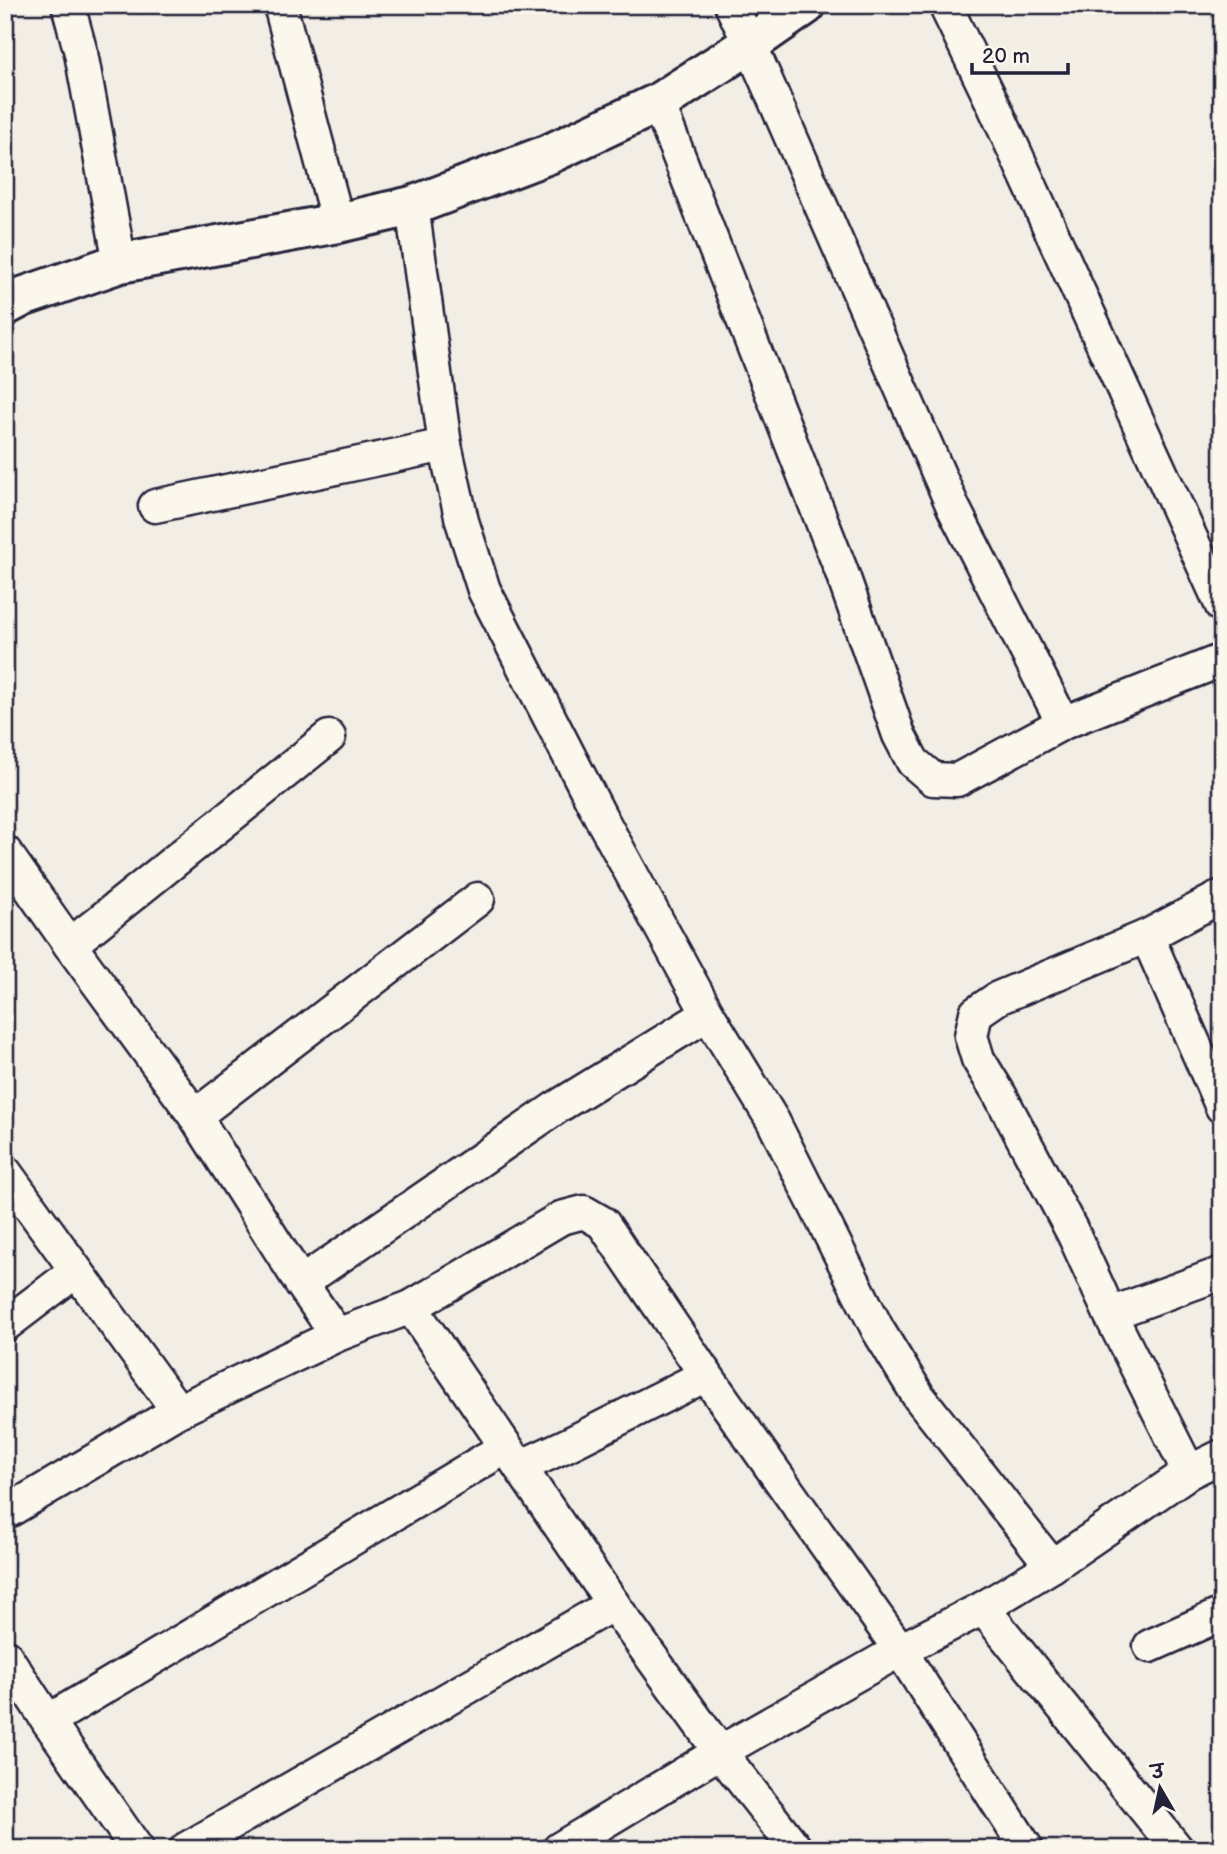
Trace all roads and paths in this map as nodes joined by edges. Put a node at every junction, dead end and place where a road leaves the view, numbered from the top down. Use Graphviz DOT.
graph roads {
  1 [pos="68,5"];
  2 [pos="279,5"];
  3 [pos="731,5"];
  4 [pos="806,5"];
  5 [pos="945,5"];
  6 [pos="750,44"];
  7 [pos="658,103"];
  8 [pos="412,206"];
  9 [pos="338,223"];
  10 [pos="120,263"];
  11 [pos="5,306"];
  12 [pos="445,445"];
  13 [pos="155,506"];
  14 [pos="1222,607"];
  15 [pos="1222,660"];
  16 [pos="1063,723"];
  17 [pos="330,737"];
  18 [pos="5,852"];
  19 [pos="1222,896"];
  20 [pos="478,899"];
  21 [pos="1147,936"];
  22 [pos="70,945"];
  23 [pos="708,1014"];
  24 [pos="1222,1107"];
  25 [pos="195,1116"];
  26 [pos="5,1172"];
  27 [pos="76,1271"];
  28 [pos="1222,1273"];
  29 [pos="301,1283"];
  30 [pos="411,1307"];
  31 [pos="1110,1314"];
  32 [pos="5,1325"];
  33 [pos="337,1335"];
  34 [pos="706,1375"];
  35 [pos="178,1411"];
  36 [pos="1222,1456"];
  37 [pos="513,1457"];
  38 [pos="1189,1472"];
  39 [pos="5,1513"];
  40 [pos="1052,1566"];
  41 [pos="613,1604"];
  42 [pos="983,1608"];
  43 [pos="1222,1614"];
  44 [pos="1150,1646"];
  45 [pos="900,1650"];
  46 [pos="5,1655"];
  47 [pos="48,1721"];
  48 [pos="720,1752"];
  49 [pos="566,1847"];
  50 [pos="137,1849"];
  51 [pos="186,1849"];
  52 [pos="796,1849"];
  53 [pos="1027,1849"];
  54 [pos="1177,1849"];
  1 -- 10 [label="street"];
  2 -- 9 [label="street"];
  3 -- 6 [label="street"];
  4 -- 6 [label="street"];
  5 -- 14 [label="street"];
  6 -- 7 [label="street"];
  6 -- 16 [label="street"];
  7 -- 8 [label="street"];
  7 -- 16 [label="street"];
  8 -- 9 [label="street"];
  8 -- 12 [label="street"];
  9 -- 10 [label="street"];
  10 -- 11 [label="street"];
  12 -- 13 [label="street"];
  12 -- 23 [label="street"];
  15 -- 16 [label="street"];
  17 -- 22 [label="street"];
  18 -- 22 [label="street"];
  19 -- 21 [label="street"];
  20 -- 25 [label="street"];
  21 -- 24 [label="street"];
  21 -- 31 [label="street"];
  22 -- 25 [label="street"];
  23 -- 29 [label="street"];
  23 -- 40 [label="street"];
  25 -- 29 [label="street"];
  26 -- 27 [label="street"];
  27 -- 32 [label="street"];
  27 -- 35 [label="street"];
  28 -- 31 [label="street"];
  29 -- 33 [label="street"];
  30 -- 33 [label="street"];
  30 -- 34 [label="street"];
  30 -- 37 [label="street"];
  31 -- 38 [label="street"];
  33 -- 35 [label="street"];
  34 -- 37 [label="street"];
  34 -- 45 [label="street"];
  35 -- 39 [label="street"];
  36 -- 38 [label="street"];
  37 -- 41 [label="street"];
  37 -- 47 [label="street"];
  38 -- 40 [label="street"];
  40 -- 42 [label="street"];
  41 -- 48 [label="street"];
  41 -- 51 [label="street"];
  42 -- 45 [label="street"];
  42 -- 54 [label="street"];
  43 -- 44 [label="street"];
  45 -- 48 [label="street"];
  45 -- 53 [label="street"];
  46 -- 47 [label="street"];
  47 -- 50 [label="street"];
  48 -- 49 [label="street"];
  48 -- 52 [label="street"];
}
